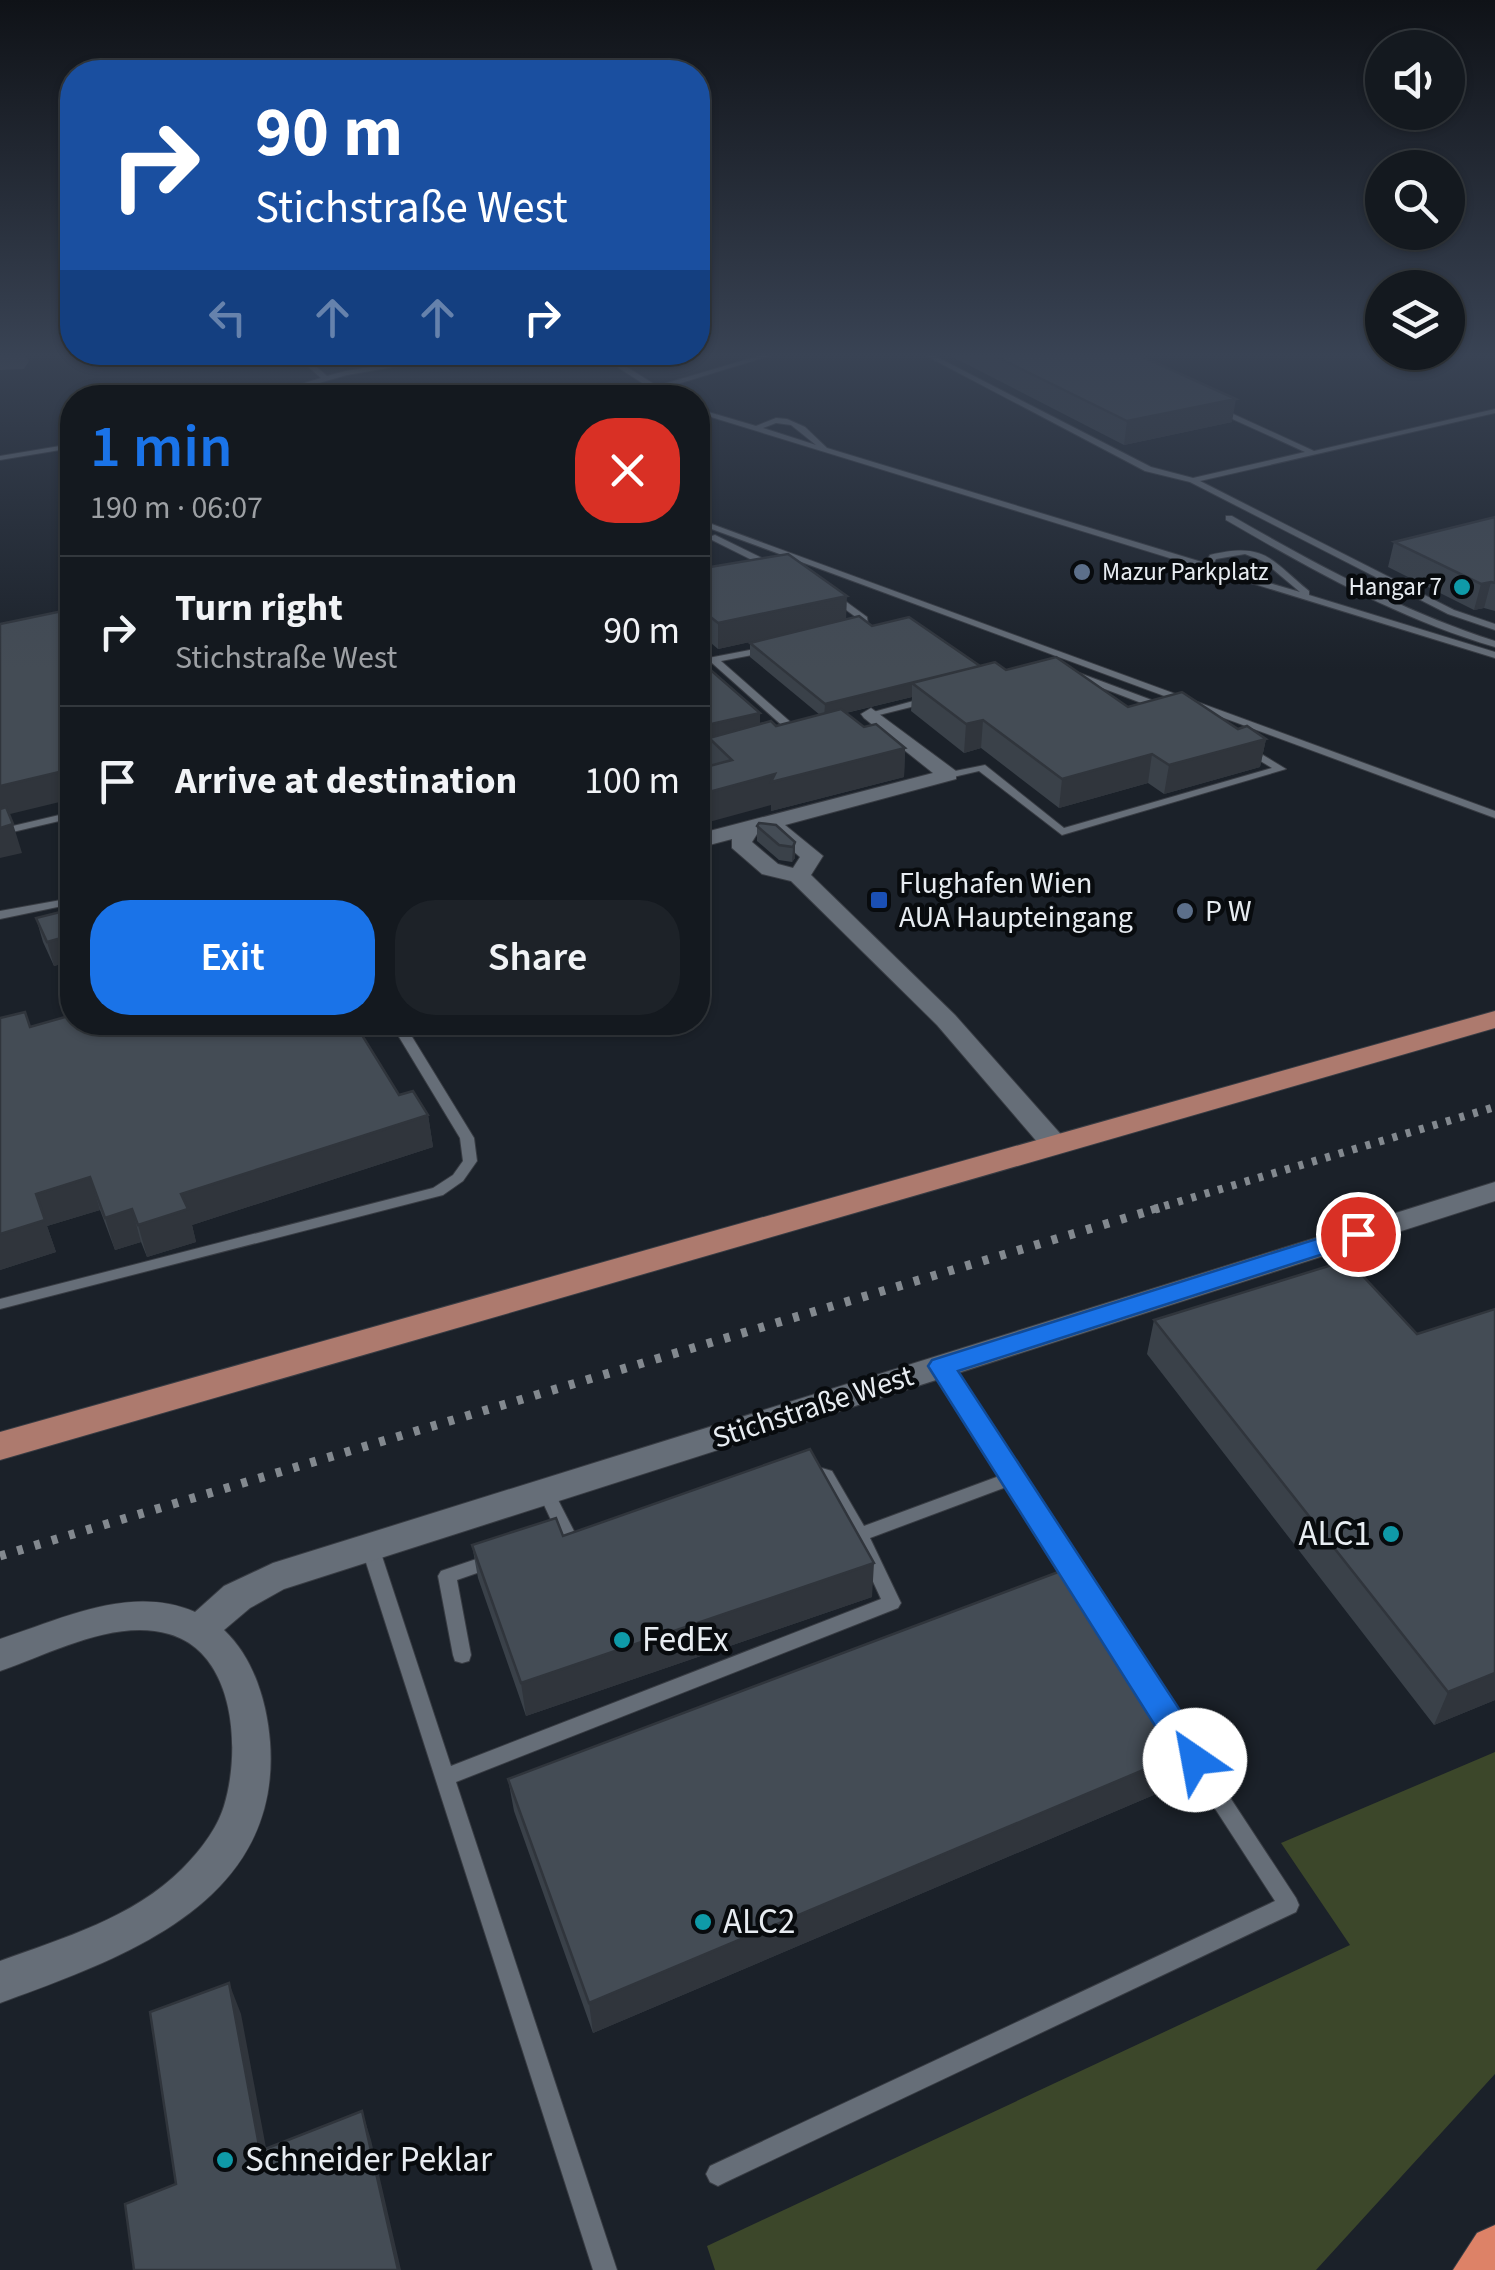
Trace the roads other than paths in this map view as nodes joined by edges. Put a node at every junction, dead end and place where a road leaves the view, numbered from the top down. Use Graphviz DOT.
graph roads {
  1 [pos="853,458"];
  2 [pos="1127,458"];
  3 [pos="1291,458"];
  4 [pos="1193,480"];
  5 [pos="1229,518"];
  6 [pos="710,525"];
  7 [pos="710,537"];
  8 [pos="1208,566"];
  9 [pos="781,570"];
  10 [pos="819,586"];
  11 [pos="1310,597"];
  12 [pos="1495,628"];
  13 [pos="842,632"];
  14 [pos="1495,644"];
  15 [pos="770,650"];
  16 [pos="1495,655"];
  17 [pos="716,662"];
  18 [pos="710,663"];
  19 [pos="1054,667"];
  20 [pos="946,695"];
  21 [pos="871,714"];
  22 [pos="1205,723"];
  23 [pos="782,740"];
  24 [pos="1235,742"];
  25 [pos="732,754"];
  26 [pos="710,760"];
  27 [pos="949,775"];
  28 [pos="1495,815"];
  29 [pos="60,818"];
  30 [pos="751,826"];
  31 [pos="0,832"];
  32 [pos="710,838"];
  33 [pos="799,876"];
  34 [pos="60,903"];
  35 [pos="0,915"];
  36 [pos="1495,1020"];
  37 [pos="404,1035"];
  38 [pos="1055,1145"];
  39 [pos="1495,1190"];
  40 [pos="0,1304"];
  41 [pos="942,1366"];
  42 [pos="0,1446"];
  43 [pos="795,1468"];
  44 [pos="1012,1478"];
  45 [pos="546,1492"];
  46 [pos="567,1535"];
  47 [pos="860,1535"];
  48 [pos="370,1548"];
  49 [pos="517,1552"];
  50 [pos="1094,1605"];
  51 [pos="200,1628"];
  52 [pos="0,1655"];
  53 [pos="462,1655"];
  54 [pos="1176,1731"];
  55 [pos="446,1777"];
  56 [pos="0,1982"];
  57 [pos="718,2174"];
  58 [pos="1495,2251"];
  59 [pos="606,2270"];
  60 [pos="1479,2270"];
  1 -- 8 [label="lane"];
  2 -- 4 [label="lane"];
  3 -- 4 [label="lane"];
  4 -- 12 [label="lane"];
  5 -- 14 [label="lane"];
  6 -- 28 [label="lane"];
  7 -- 9 [label="lane"];
  8 -- 11 [label="lane"];
  8 -- 11 [label="lane"];
  10 -- 13 [label="lane"];
  11 -- 16 [label="lane"];
  15 -- 17 [label="lane"];
  17 -- 18 [label="lane"];
  17 -- 23 [label="lane"];
  19 -- 22 [label="lane"];
  20 -- 21 [label="lane"];
  21 -- 27 [label="street"];
  24 -- 27 [label="lane"];
  25 -- 26 [label="lane"];
  27 -- 30 [label="street"];
  29 -- 31 [label="lane"];
  30 -- 32 [label="street"];
  30 -- 33 [label="street"];
  30 -- 33 [label="street"];
  33 -- 38 [label="street"];
  34 -- 35 [label="lane"];
  36 -- 38 [label="main road"];
  37 -- 40 [label="lane"];
  38 -- 42 [label="main road"];
  39 -- 41 [label="street, Stichstraße West"];
  41 -- 44 [label="lane"];
  41 -- 45 [label="street, Stichstraße West"];
  43 -- 47 [label="lane"];
  44 -- 47 [label="lane"];
  44 -- 50 [label="lane"];
  45 -- 46 [label="lane"];
  45 -- 48 [label="street, Stichstraße West"];
  47 -- 55 [label="lane"];
  48 -- 51 [label="street, Stichstraße West"];
  48 -- 55 [label="lane"];
  49 -- 53 [label="lane"];
  51 -- 52 [label="street"];
  51 -- 56 [label="street"];
  54 -- 57 [label="lane"];
  55 -- 59 [label="lane"];
  58 -- 60 [label="highway"];
}
